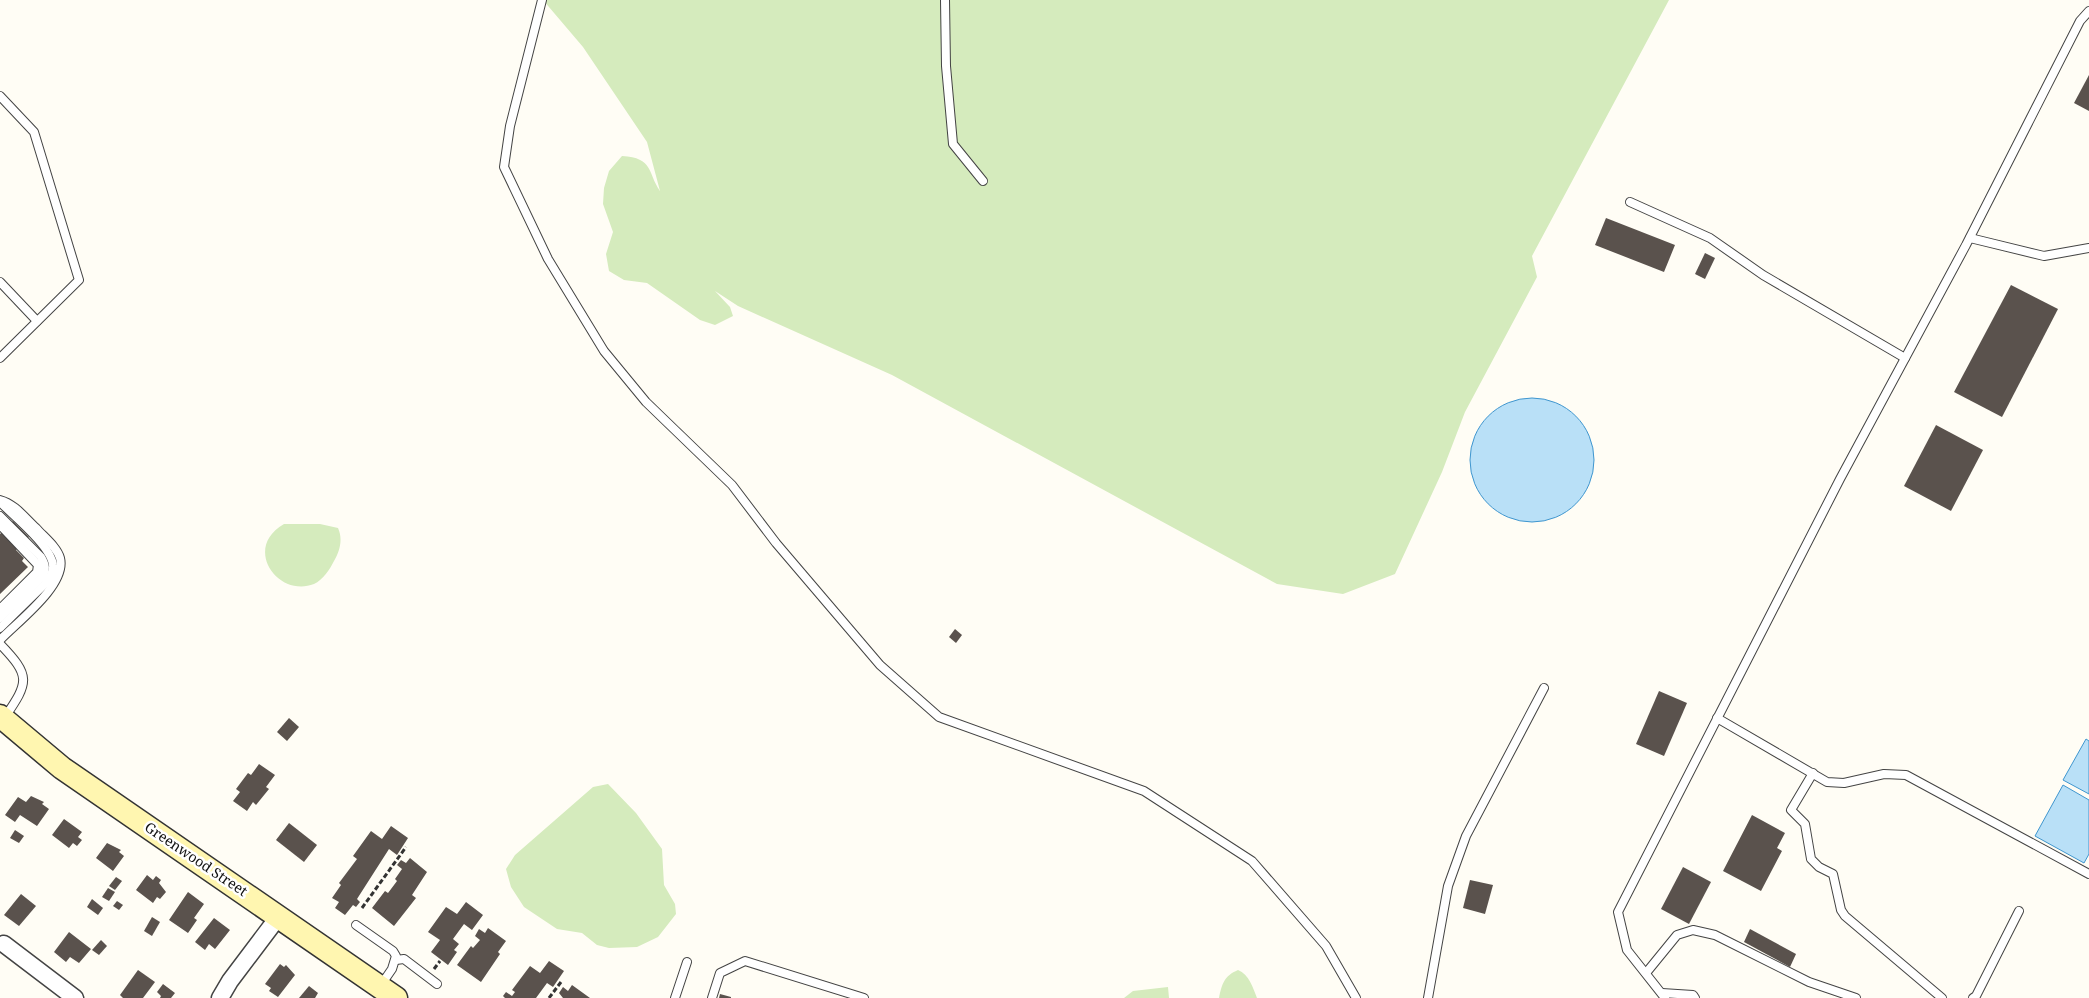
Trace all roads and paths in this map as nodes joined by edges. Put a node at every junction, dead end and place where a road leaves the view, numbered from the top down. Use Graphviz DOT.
graph roads {
  1 [pos="542,0"];
  2 [pos="946,0"];
  3 [pos="2089,11"];
  4 [pos="0,96"];
  5 [pos="982,181"];
  6 [pos="1630,202"];
  7 [pos="1970,238"];
  8 [pos="2089,248"];
  9 [pos="0,282"];
  10 [pos="37,321"];
  11 [pos="0,358"];
  12 [pos="1906,358"];
  13 [pos="0,501"];
  14 [pos="0,516"];
  15 [pos="0,525"];
  16 [pos="0,609"];
  17 [pos="0,618"];
  18 [pos="0,628"];
  19 [pos="0,640"];
  20 [pos="0,644"];
  21 [pos="1544,688"];
  22 [pos="2,717"];
  23 [pos="1717,718"];
  24 [pos="1813,774"];
  25 [pos="406,847"];
  26 [pos="2089,874"];
  27 [pos="362,908"];
  28 [pos="2019,911"];
  29 [pos="279,916"];
  30 [pos="356,925"];
  31 [pos="4,944"];
  32 [pos="396,960"];
  33 [pos="687,962"];
  34 [pos="1646,973"];
  35 [pos="561,982"];
  36 [pos="437,984"];
  37 [pos="388,992"];
  38 [pos="843,994"];
  39 [pos="1664,996"];
  40 [pos="75,998"];
  41 [pos="220,998"];
  42 [pos="549,998"];
  43 [pos="675,998"];
  44 [pos="712,998"];
  45 [pos="864,998"];
  46 [pos="1356,998"];
  47 [pos="1428,998"];
  48 [pos="1695,998"];
  49 [pos="1856,998"];
  50 [pos="1942,998"];
  51 [pos="1973,998"];
  1 -- 46 [label="lane"];
  2 -- 5 [label="lane"];
  3 -- 7 [label="lane"];
  4 -- 10 [label="lane"];
  6 -- 12 [label="lane"];
  7 -- 8 [label="lane"];
  7 -- 12 [label="lane"];
  9 -- 10 [label="lane"];
  10 -- 11 [label="lane"];
  12 -- 23 [label="lane"];
  13 -- 18 [label="lane"];
  13 -- 19 [label="lane"];
  14 -- 17 [label="lane"];
  15 -- 16 [label="lane"];
  20 -- 22 [label="lane"];
  21 -- 47 [label="lane"];
  22 -- 29 [label="main road, Greenwood Street"];
  23 -- 24 [label="lane"];
  23 -- 34 [label="lane"];
  24 -- 26 [label="lane"];
  24 -- 50 [label="lane"];
  25 -- 27 [label="path"];
  28 -- 51 [label="lane"];
  29 -- 37 [label="main road, Greenwood Street"];
  29 -- 41 [label="street"];
  30 -- 32 [label="lane"];
  31 -- 40 [label="street"];
  32 -- 36 [label="lane"];
  32 -- 37 [label="lane"];
  33 -- 43 [label="lane"];
  34 -- 39 [label="lane"];
  34 -- 49 [label="lane"];
  35 -- 42 [label="path"];
  38 -- 44 [label="lane"];
  38 -- 45 [label="lane"];
  39 -- 48 [label="lane"];
}
